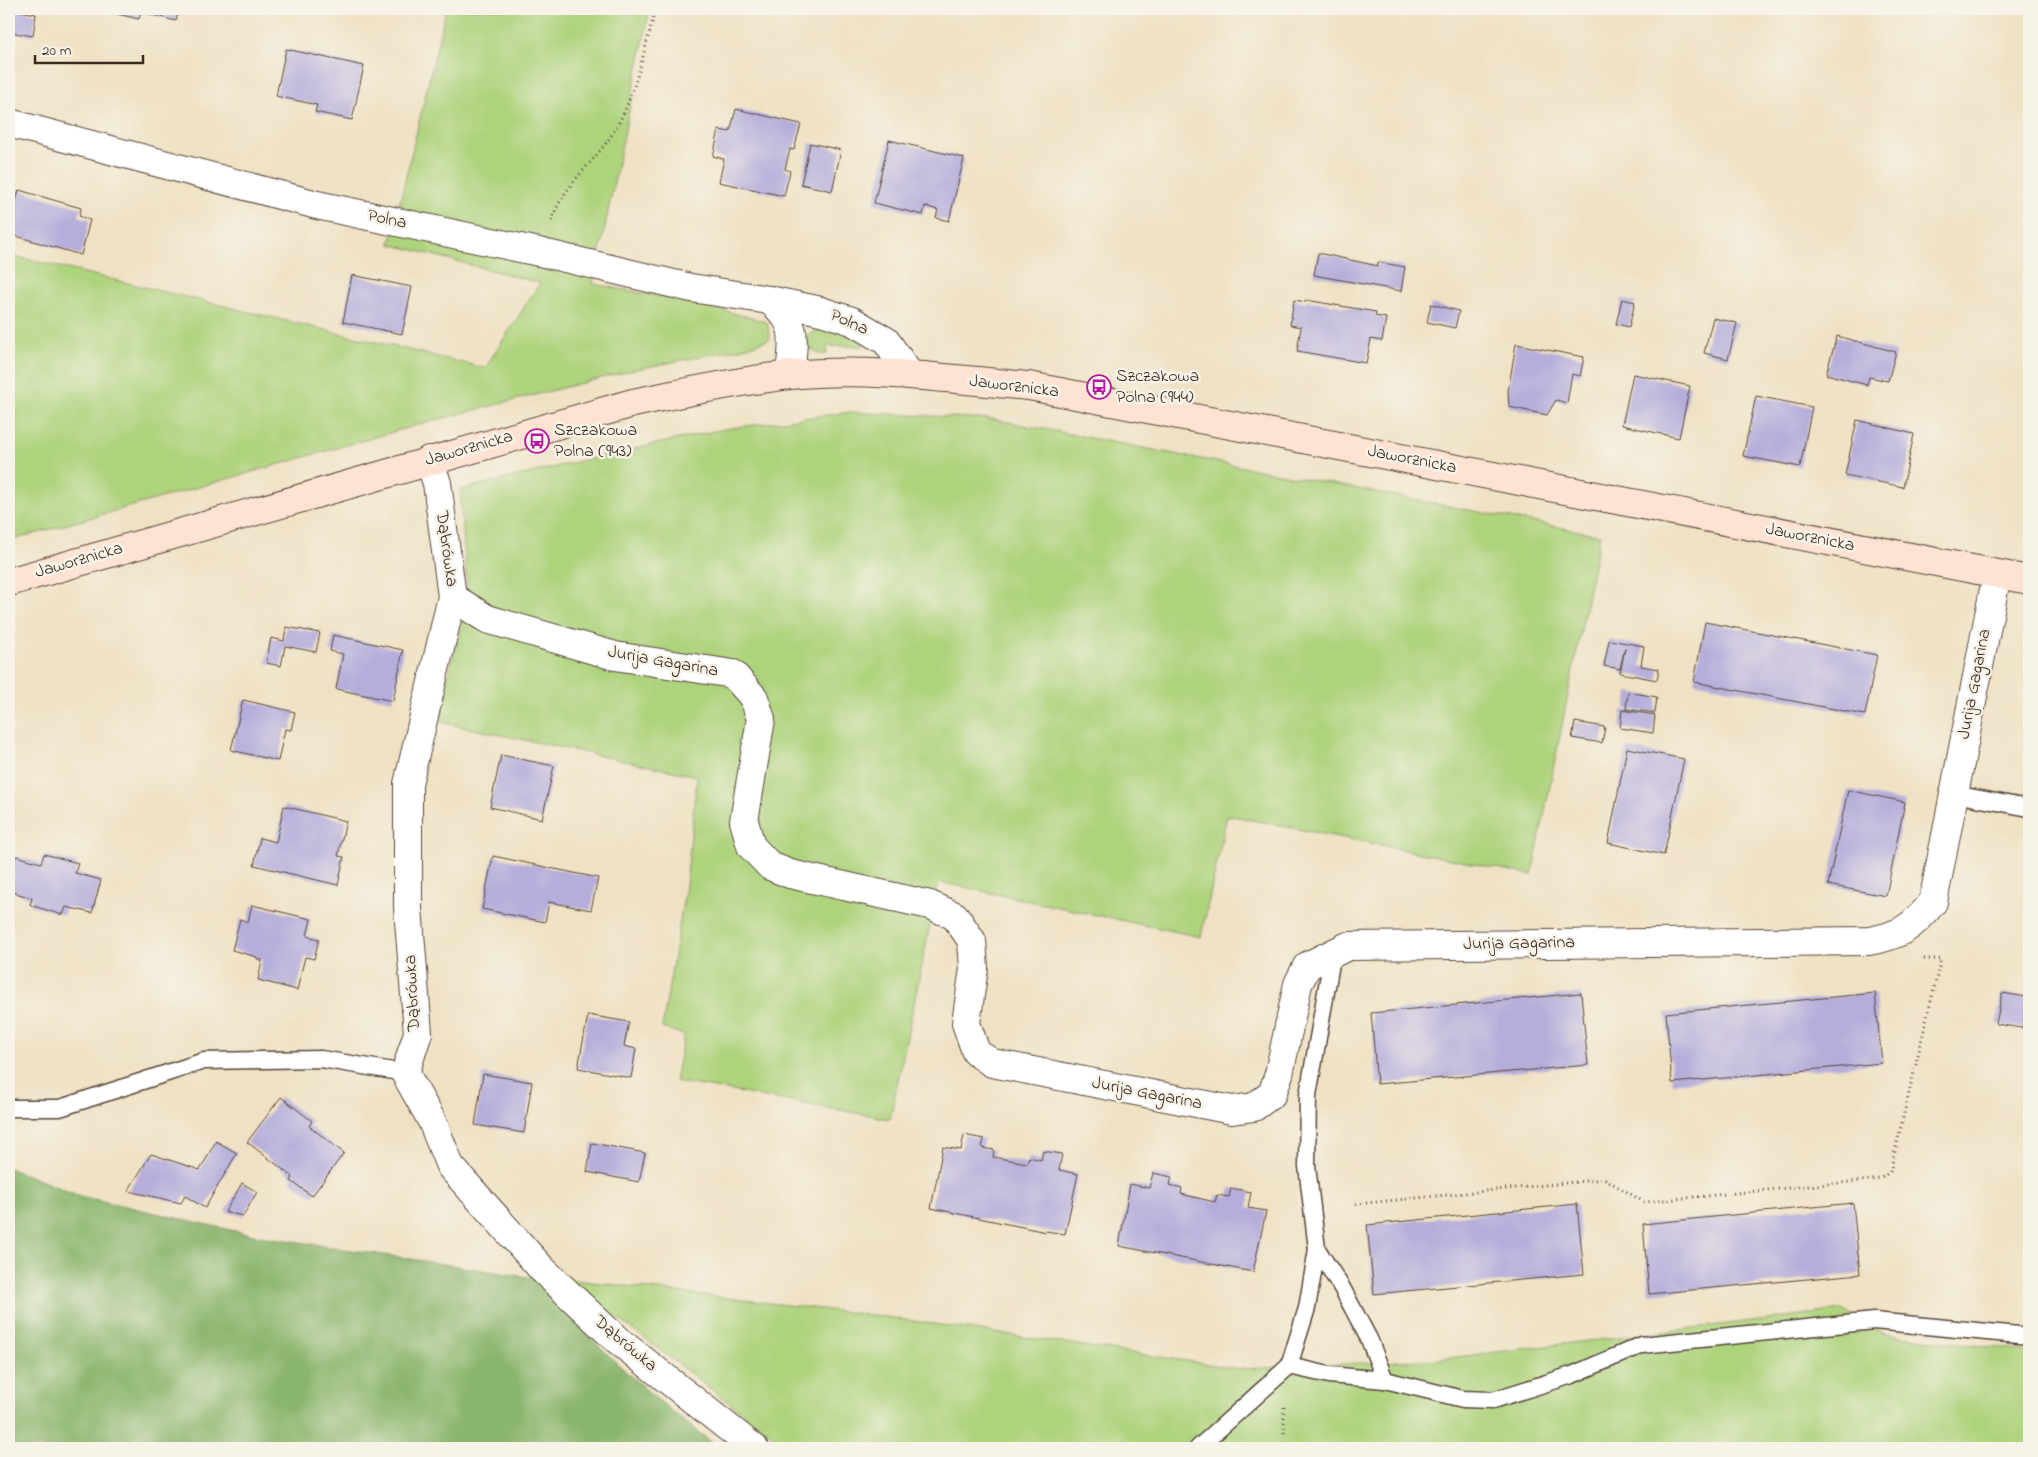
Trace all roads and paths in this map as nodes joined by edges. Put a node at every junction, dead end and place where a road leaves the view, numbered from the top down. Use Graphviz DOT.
graph roads {
  1 [pos="656,9"];
  2 [pos="9,123"];
  3 [pos="540,252"];
  4 [pos="769,300"];
  5 [pos="790,375"];
  6 [pos="910,375"];
  7 [pos="429,460"];
  8 [pos="1997,574"];
  9 [pos="2029,580"];
  10 [pos="9,582"];
  11 [pos="452,597"];
  12 [pos="1954,794"];
  13 [pos="2029,808"];
  14 [pos="1333,952"];
  15 [pos="1941,959"];
  16 [pos="406,1073"];
  17 [pos="9,1108"];
  18 [pos="1356,1204"];
  19 [pos="1317,1249"];
  20 [pos="2029,1336"];
  21 [pos="1289,1366"];
  22 [pos="1385,1380"];
  23 [pos="754,1448"];
  24 [pos="1198,1448"];
  1 -- 3 [label="path"];
  2 -- 3 [label="street, Polna"];
  3 -- 4 [label="street, Polna"];
  4 -- 5 [label="street"];
  4 -- 6 [label="street, Polna"];
  5 -- 6 [label="street, Jaworznicka"];
  5 -- 7 [label="street, Jaworznicka"];
  6 -- 8 [label="street, Jaworznicka"];
  7 -- 10 [label="street, Jaworznicka"];
  7 -- 11 [label="street, Dąbrówka"];
  8 -- 9 [label="street, Jaworznicka"];
  8 -- 12 [label="street, Jurija Gagarina"];
  11 -- 14 [label="street, Jurija Gagarina"];
  11 -- 16 [label="street, Dąbrówka"];
  12 -- 13 [label="lane"];
  12 -- 14 [label="street, Jurija Gagarina"];
  14 -- 19 [label="lane"];
  15 -- 18 [label="path"];
  16 -- 17 [label="lane"];
  16 -- 23 [label="street, Dąbrówka"];
  19 -- 21 [label="lane"];
  19 -- 22 [label="lane"];
  20 -- 22 [label="lane"];
  21 -- 22 [label="lane"];
  21 -- 24 [label="lane"];
}
